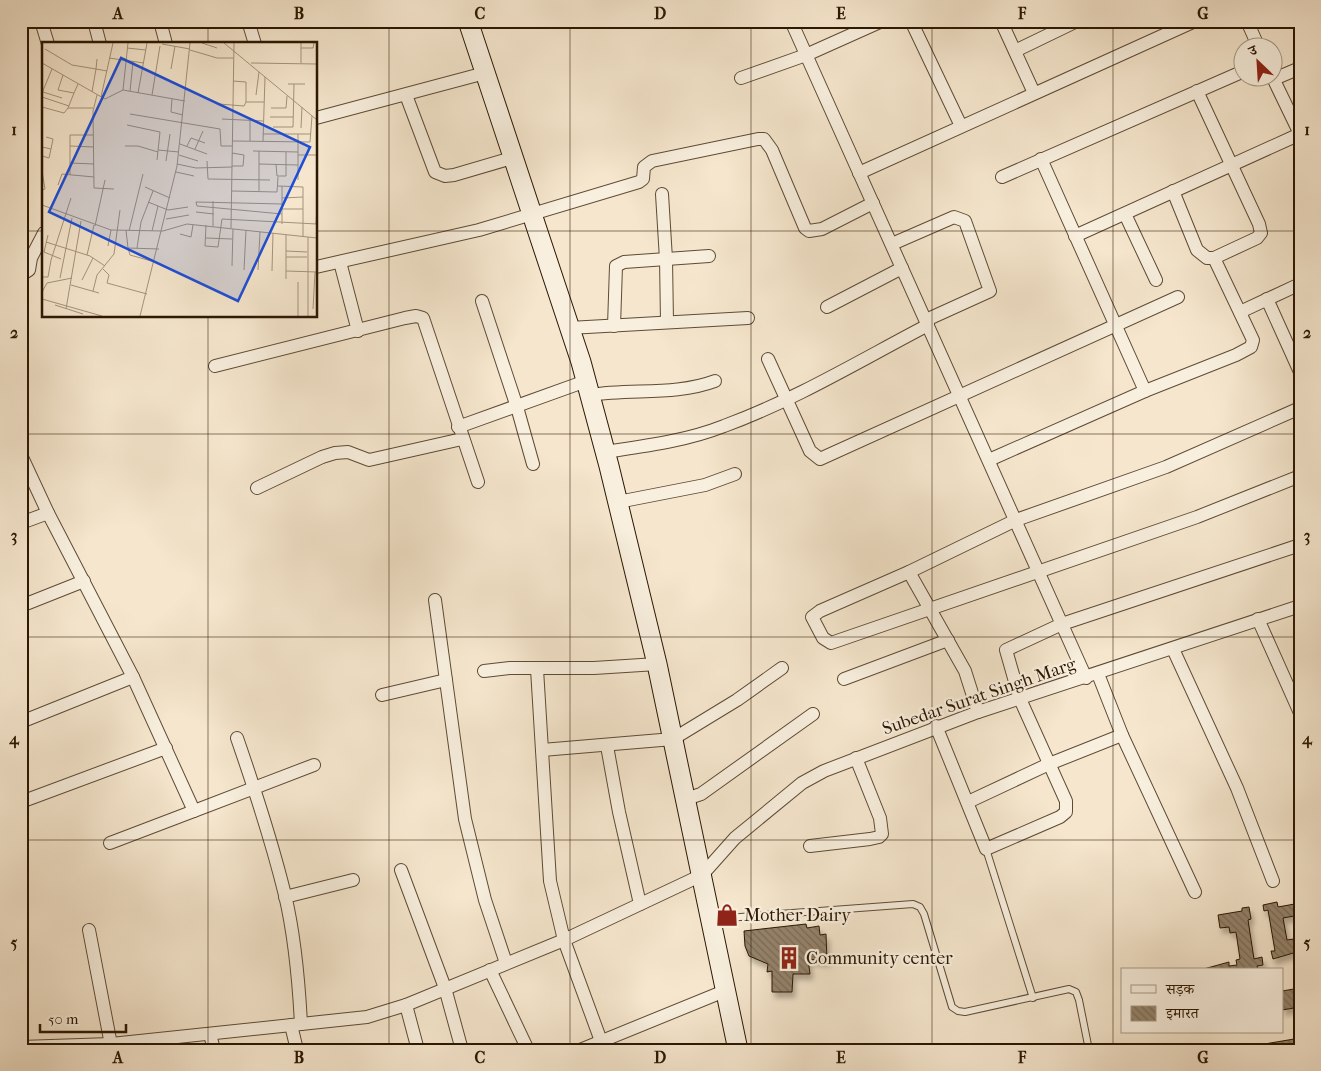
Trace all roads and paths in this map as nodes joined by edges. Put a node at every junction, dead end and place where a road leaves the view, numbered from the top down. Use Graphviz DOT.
graph roads {
  1 [pos="41,21"];
  2 [pos="94,21"];
  3 [pos="160,21"];
  4 [pos="248,21"];
  5 [pos="468,21"];
  6 [pos="791,21"];
  7 [pos="882,21"];
  8 [pos="911,21"];
  9 [pos="1001,21"];
  10 [pos="1077,21"];
  11 [pos="1195,21"];
  12 [pos="1246,21"];
  13 [pos="1254,38"];
  14 [pos="47,42"];
  15 [pos="99,42"];
  16 [pos="165,42"];
  17 [pos="254,42"];
  18 [pos="1015,51"];
  19 [pos="806,55"];
  20 [pos="1300,68"];
  21 [pos="485,73"];
  22 [pos="1284,74"];
  23 [pos="1234,75"];
  24 [pos="741,78"];
  25 [pos="1279,88"];
  26 [pos="1197,91"];
  27 [pos="1034,92"];
  28 [pos="406,95"];
  29 [pos="318,117"];
  30 [pos="961,126"];
  31 [pos="1300,134"];
  32 [pos="512,158"];
  33 [pos="1041,159"];
  34 [pos="1231,165"];
  35 [pos="859,173"];
  36 [pos="1002,177"];
  37 [pos="1173,191"];
  38 [pos="662,194"];
  39 [pos="873,203"];
  40 [pos="1125,214"];
  41 [pos="530,215"];
  42 [pos="1075,236"];
  43 [pos="42,237"];
  44 [pos="892,244"];
  45 [pos="709,256"];
  46 [pos="1214,258"];
  47 [pos="666,259"];
  48 [pos="340,262"];
  49 [pos="318,267"];
  50 [pos="902,268"];
  51 [pos="21,275"];
  52 [pos="1156,280"];
  53 [pos="1300,284"];
  54 [pos="1178,296"];
  55 [pos="1267,299"];
  56 [pos="482,301"];
  57 [pos="826,307"];
  58 [pos="1240,312"];
  59 [pos="748,318"];
  60 [pos="667,322"];
  61 [pos="927,322"];
  62 [pos="614,326"];
  63 [pos="1115,326"];
  64 [pos="569,328"];
  65 [pos="358,332"];
  66 [pos="768,359"];
  67 [pos="215,366"];
  68 [pos="1299,367"];
  69 [pos="715,381"];
  70 [pos="588,388"];
  71 [pos="1145,391"];
  72 [pos="961,396"];
  73 [pos="786,400"];
  74 [pos="517,406"];
  75 [pos="1300,408"];
  76 [pos="460,433"];
  77 [pos="605,452"];
  78 [pos="21,455"];
  79 [pos="989,460"];
  80 [pos="533,464"];
  81 [pos="735,474"];
  82 [pos="1300,476"];
  83 [pos="478,482"];
  84 [pos="257,488"];
  85 [pos="618,502"];
  86 [pos="48,512"];
  87 [pos="1016,520"];
  88 [pos="21,523"];
  89 [pos="1300,545"];
  90 [pos="909,572"];
  91 [pos="1039,572"];
  92 [pos="84,581"];
  93 [pos="434,600"];
  94 [pos="21,606"];
  95 [pos="1300,606"];
  96 [pos="932,610"];
  97 [pos="1258,619"];
  98 [pos="1062,624"];
  99 [pos="948,640"];
  100 [pos="1173,649"];
  101 [pos="657,664"];
  102 [pos="782,668"];
  103 [pos="538,670"];
  104 [pos="484,671"];
  105 [pos="1092,676"];
  106 [pos="133,677"];
  107 [pos="844,679"];
  108 [pos="446,680"];
  109 [pos="382,695"];
  110 [pos="1020,699"];
  111 [pos="978,712"];
  112 [pos="1300,713"];
  113 [pos="813,714"];
  114 [pos="21,722"];
  115 [pos="936,726"];
  116 [pos="1122,735"];
  117 [pos="237,738"];
  118 [pos="673,739"];
  119 [pos="607,746"];
  120 [pos="166,748"];
  121 [pos="542,750"];
  122 [pos="856,758"];
  123 [pos="1049,764"];
  124 [pos="314,765"];
  125 [pos="254,788"];
  126 [pos="686,799"];
  127 [pos="21,802"];
  128 [pos="968,802"];
  129 [pos="194,811"];
  130 [pos="110,844"];
  131 [pos="810,846"];
  132 [pos="986,849"];
  133 [pos="401,870"];
  134 [pos="702,875"];
  135 [pos="353,880"];
  136 [pos="1273,881"];
  137 [pos="1195,892"];
  138 [pos="285,897"];
  139 [pos="640,904"];
  140 [pos="712,919"];
  141 [pos="89,930"];
  142 [pos="564,940"];
  143 [pos="506,963"];
  144 [pos="490,970"];
  145 [pos="445,988"];
  146 [pos="727,990"];
  147 [pos="1033,998"];
  148 [pos="406,1005"];
  149 [pos="296,1024"];
  150 [pos="210,1034"];
  151 [pos="601,1041"];
  152 [pos="149,1045"];
  153 [pos="21,1047"];
  154 [pos="112,1047"];
  155 [pos="214,1050"];
  156 [pos="297,1050"];
  157 [pos="418,1050"];
  158 [pos="462,1050"];
  159 [pos="528,1050"];
  160 [pos="580,1050"];
  161 [pos="738,1050"];
  162 [pos="1089,1050"];
  1 -- 14 [label="street"];
  2 -- 15 [label="street"];
  3 -- 16 [label="street"];
  4 -- 17 [label="street"];
  5 -- 21 [label="street"];
  6 -- 19 [label="street"];
  7 -- 19 [label="street"];
  8 -- 30 [label="street"];
  9 -- 18 [label="street"];
  10 -- 18 [label="street"];
  11 -- 27 [label="street"];
  12 -- 13 [label="street"];
  18 -- 27 [label="street"];
  19 -- 24 [label="street"];
  19 -- 35 [label="street"];
  20 -- 22 [label="street"];
  21 -- 28 [label="street"];
  21 -- 32 [label="street"];
  23 -- 26 [label="street"];
  25 -- 31 [label="street"];
  26 -- 33 [label="street"];
  26 -- 34 [label="street"];
  27 -- 30 [label="street"];
  28 -- 29 [label="street"];
  28 -- 32 [label="street"];
  30 -- 35 [label="street"];
  31 -- 34 [label="street"];
  32 -- 41 [label="street"];
  33 -- 36 [label="street"];
  33 -- 42 [label="street"];
  34 -- 37 [label="street"];
  34 -- 46 [label="street"];
  35 -- 39 [label="street"];
  37 -- 40 [label="street"];
  37 -- 46 [label="street"];
  38 -- 47 [label="street"];
  39 -- 41 [label="street"];
  39 -- 44 [label="street"];
  40 -- 42 [label="street"];
  40 -- 52 [label="street"];
  41 -- 48 [label="street"];
  41 -- 64 [label="street"];
  42 -- 63 [label="street"];
  43 -- 51 [label="street"];
  44 -- 50 [label="street"];
  44 -- 61 [label="street"];
  45 -- 47 [label="street"];
  46 -- 58 [label="street"];
  47 -- 60 [label="street"];
  47 -- 62 [label="street"];
  48 -- 49 [label="street"];
  48 -- 65 [label="street"];
  50 -- 57 [label="street"];
  50 -- 61 [label="street"];
  53 -- 55 [label="street"];
  54 -- 63 [label="street"];
  55 -- 58 [label="street"];
  55 -- 68 [label="street"];
  56 -- 74 [label="street"];
  58 -- 71 [label="street"];
  59 -- 60 [label="street"];
  60 -- 62 [label="street"];
  61 -- 72 [label="street"];
  61 -- 73 [label="street"];
  62 -- 64 [label="street"];
  63 -- 71 [label="street"];
  63 -- 72 [label="street"];
  64 -- 70 [label="street"];
  65 -- 67 [label="street"];
  65 -- 76 [label="street"];
  66 -- 73 [label="street"];
  69 -- 70 [label="street"];
  70 -- 74 [label="street"];
  70 -- 77 [label="street"];
  71 -- 79 [label="street"];
  72 -- 73 [label="street"];
  72 -- 79 [label="street"];
  73 -- 77 [label="street"];
  74 -- 76 [label="street"];
  74 -- 80 [label="street"];
  75 -- 87 [label="street"];
  76 -- 83 [label="street"];
  76 -- 84 [label="street"];
  77 -- 85 [label="street"];
  78 -- 86 [label="street"];
  79 -- 87 [label="street"];
  81 -- 85 [label="street"];
  82 -- 91 [label="street"];
  85 -- 101 [label="street"];
  86 -- 88 [label="street"];
  86 -- 92 [label="street"];
  87 -- 90 [label="street"];
  87 -- 91 [label="street"];
  89 -- 98 [label="street"];
  90 -- 96 [label="street"];
  90 -- 96 [label="street"];
  91 -- 96 [label="street"];
  91 -- 98 [label="street"];
  92 -- 94 [label="street"];
  92 -- 106 [label="street"];
  93 -- 108 [label="street"];
  95 -- 97 [label="street, Subedar Surat Singh Marg"];
  96 -- 99 [label="street"];
  97 -- 100 [label="street, Subedar Surat Singh Marg"];
  97 -- 112 [label="street"];
  98 -- 105 [label="street"];
  98 -- 110 [label="street"];
  99 -- 107 [label="street"];
  99 -- 111 [label="street"];
  100 -- 105 [label="street, Subedar Surat Singh Marg"];
  100 -- 136 [label="street"];
  101 -- 103 [label="street"];
  101 -- 118 [label="street"];
  102 -- 118 [label="street"];
  103 -- 104 [label="street"];
  103 -- 121 [label="street"];
  105 -- 110 [label="street, Subedar Surat Singh Marg"];
  105 -- 116 [label="street"];
  106 -- 114 [label="street"];
  106 -- 120 [label="street"];
  108 -- 109 [label="street"];
  108 -- 143 [label="street"];
  110 -- 111 [label="street, Subedar Surat Singh Marg"];
  110 -- 123 [label="street"];
  111 -- 115 [label="street, Subedar Surat Singh Marg"];
  113 -- 126 [label="street"];
  115 -- 122 [label="street, Subedar Surat Singh Marg"];
  115 -- 128 [label="street"];
  116 -- 123 [label="street"];
  116 -- 137 [label="street"];
  117 -- 125 [label="street"];
  118 -- 119 [label="street"];
  118 -- 126 [label="street"];
  119 -- 121 [label="street"];
  119 -- 139 [label="street"];
  120 -- 127 [label="street"];
  120 -- 129 [label="street"];
  121 -- 142 [label="street"];
  122 -- 131 [label="street"];
  122 -- 134 [label="street, Subedar Surat Singh Marg"];
  123 -- 128 [label="street"];
  123 -- 132 [label="street"];
  124 -- 125 [label="street"];
  125 -- 129 [label="street"];
  125 -- 138 [label="street"];
  126 -- 134 [label="street"];
  128 -- 132 [label="street"];
  129 -- 130 [label="street"];
  132 -- 147 [label="lane"];
  133 -- 145 [label="street"];
  134 -- 139 [label="street"];
  134 -- 140 [label="street"];
  135 -- 138 [label="street"];
  138 -- 149 [label="street"];
  139 -- 142 [label="street"];
  140 -- 146 [label="street"];
  140 -- 147 [label="lane"];
  141 -- 154 [label="street"];
  142 -- 143 [label="street"];
  142 -- 151 [label="street"];
  143 -- 144 [label="street"];
  144 -- 145 [label="street"];
  144 -- 159 [label="street"];
  145 -- 148 [label="street"];
  145 -- 158 [label="street"];
  146 -- 151 [label="street"];
  146 -- 161 [label="street"];
  147 -- 162 [label="lane"];
  148 -- 149 [label="street"];
  148 -- 157 [label="street"];
  149 -- 150 [label="street"];
  149 -- 156 [label="street"];
  150 -- 152 [label="street"];
  150 -- 155 [label="street"];
  151 -- 160 [label="street"];
  152 -- 154 [label="street"];
  153 -- 154 [label="street"];
}
